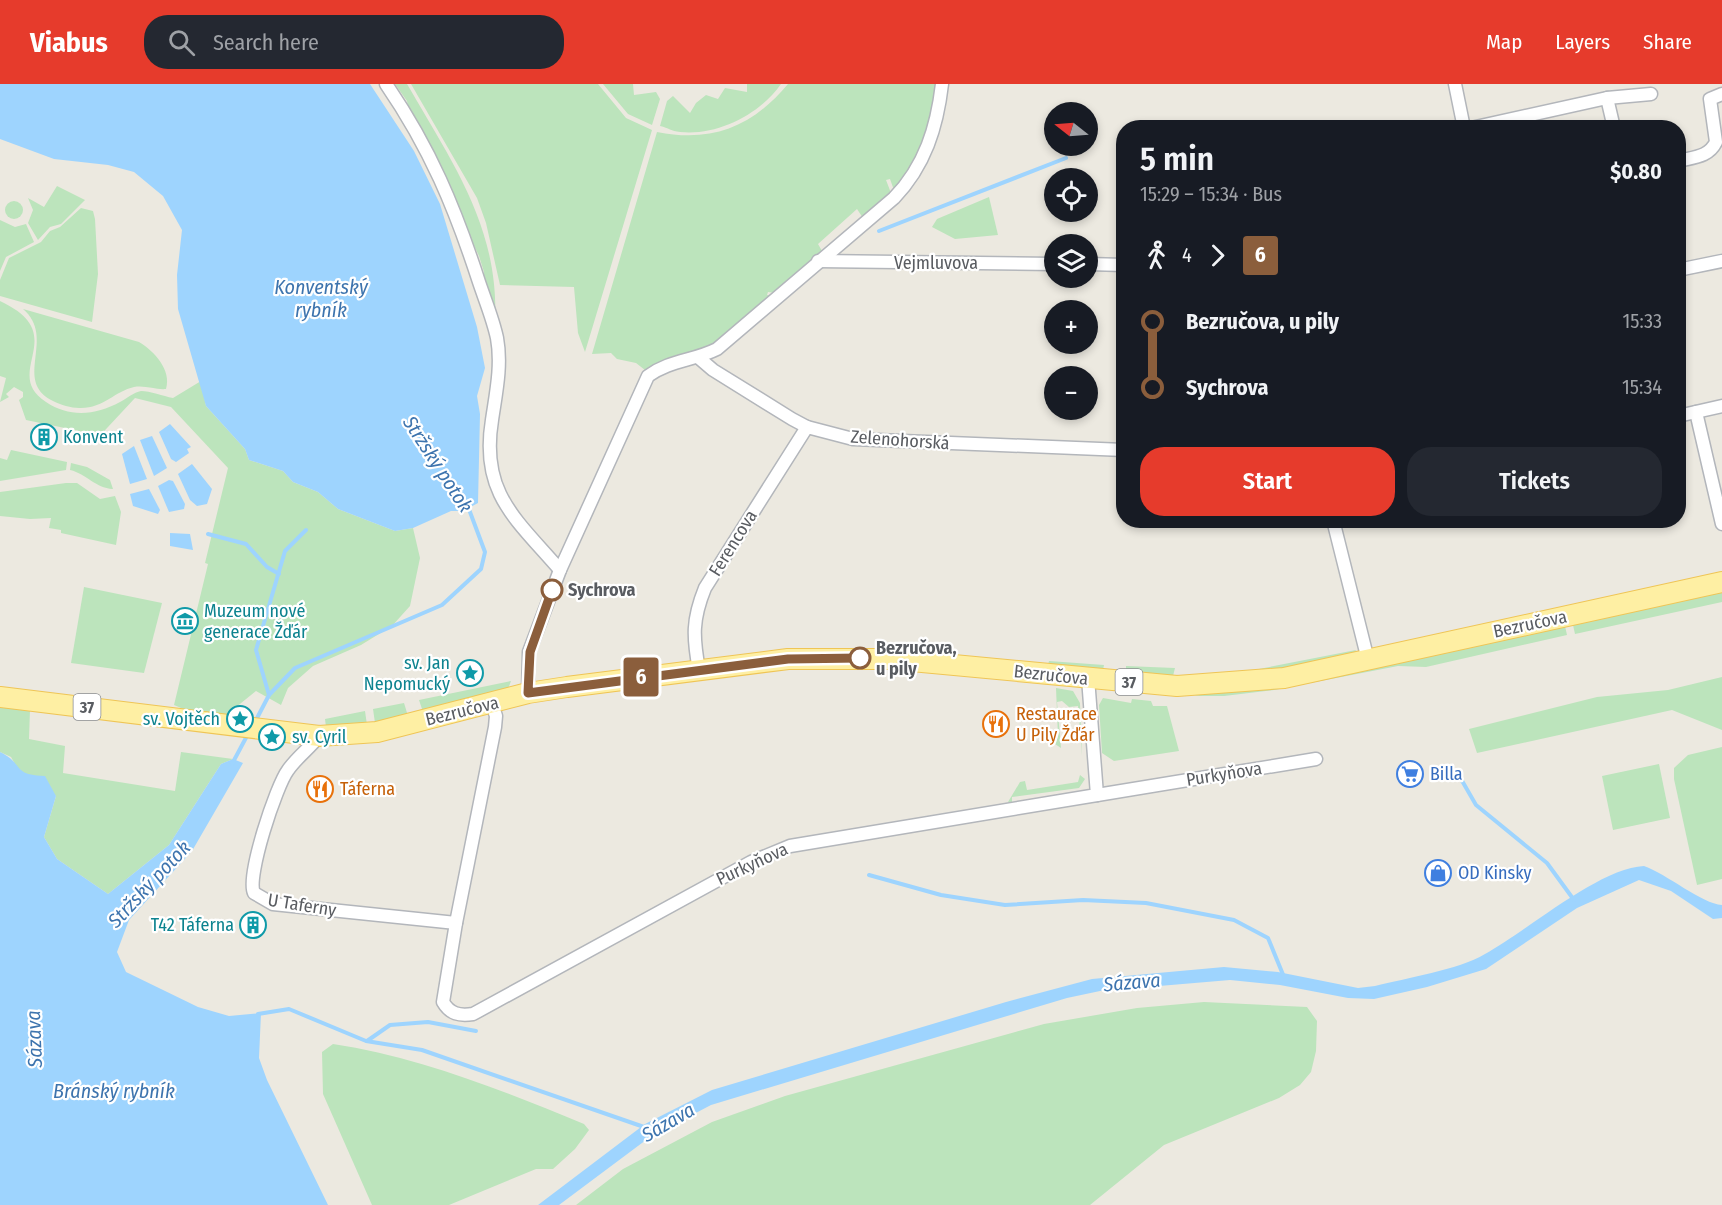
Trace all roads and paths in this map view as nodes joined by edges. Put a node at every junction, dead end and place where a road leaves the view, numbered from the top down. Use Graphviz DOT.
graph roads {
  1 [pos="386,84"];
  2 [pos="942,84"];
  3 [pos="1455,84"];
  4 [pos="1651,94"];
  5 [pos="1722,94"];
  6 [pos="1607,98"];
  7 [pos="1462,120"];
  8 [pos="1507,120"];
  9 [pos="1612,120"];
  10 [pos="1686,159"];
  11 [pos="818,261"];
  12 [pos="1722,261"];
  13 [pos="1044,264"];
  14 [pos="1098,264"];
  15 [pos="1116,265"];
  16 [pos="1686,268"];
  17 [pos="699,358"];
  18 [pos="1722,406"];
  19 [pos="1696,412"];
  20 [pos="1686,414"];
  21 [pos="807,427"];
  22 [pos="1116,450"];
  23 [pos="1722,524"];
  24 [pos="1335,528"];
  25 [pos="560,570"];
  26 [pos="1722,582"];
  27 [pos="1368,660"];
  28 [pos="699,670"];
  29 [pos="1088,678"];
  30 [pos="528,693"];
  31 [pos="0,696"];
  32 [pos="492,704"];
  33 [pos="319,736"];
  34 [pos="1316,759"];
  35 [pos="1097,795"];
  36 [pos="456,923"];
  1 -- 25 [label="street"];
  2 -- 11 [label="street"];
  3 -- 7 [label="street"];
  4 -- 6 [label="street"];
  5 -- 10 [label="street"];
  6 -- 8 [label="street"];
  6 -- 9 [label="street"];
  11 -- 13 [label="street, Vejmluvova"];
  11 -- 17 [label="street"];
  12 -- 16 [label="street"];
  14 -- 15 [label="street"];
  17 -- 21 [label="street, Zelenohorská"];
  17 -- 25 [label="street"];
  18 -- 19 [label="street"];
  19 -- 20 [label="street"];
  19 -- 23 [label="street"];
  21 -- 22 [label="street, Zelenohorská"];
  21 -- 28 [label="street, Ferencova"];
  24 -- 27 [label="street"];
  25 -- 30 [label="street"];
  26 -- 27 [label="main road, Bezručova / 37"];
  27 -- 29 [label="main road, Bezručova / 37"];
  28 -- 29 [label="main road, Bezručova / 37"];
  28 -- 30 [label="main road, Bezručova / 37"];
  29 -- 35 [label="street"];
  30 -- 32 [label="main road, Bezručova / 37"];
  31 -- 33 [label="main road, 37"];
  32 -- 33 [label="main road, Bezručova / 37"];
  32 -- 36 [label="street"];
  33 -- 36 [label="street, U Taferny"];
  34 -- 35 [label="street, Purkyňova"];
  35 -- 36 [label="street, Purkyňova"];
}
